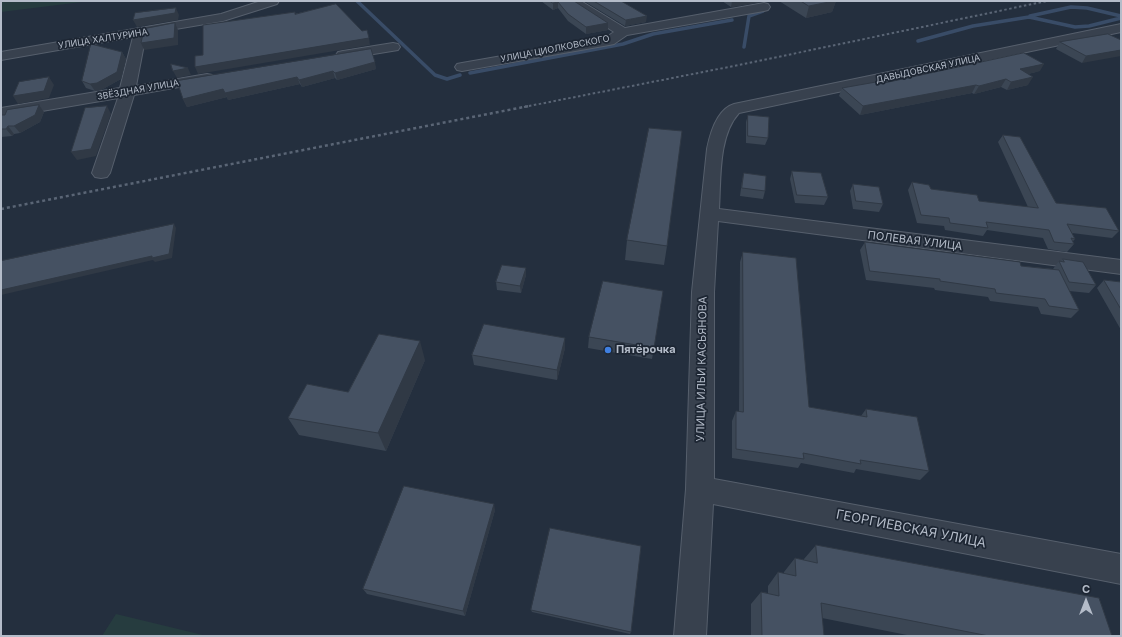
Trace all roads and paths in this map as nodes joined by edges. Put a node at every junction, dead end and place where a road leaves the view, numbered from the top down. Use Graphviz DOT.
graph roads {
  1 [pos="273,1"];
  2 [pos="573,1"];
  3 [pos="752,1"];
  4 [pos="1121,28"];
  5 [pos="623,32"];
  6 [pos="140,33"];
  7 [pos="393,47"];
  8 [pos="1,56"];
  9 [pos="326,58"];
  10 [pos="462,67"];
  11 [pos="219,76"];
  12 [pos="127,92"];
  13 [pos="734,109"];
  14 [pos="1,113"];
  15 [pos="101,173"];
  16 [pos="709,214"];
  17 [pos="1121,267"];
  18 [pos="700,489"];
  19 [pos="1121,569"];
  20 [pos="690,636"];
  1 -- 6 [label="street, УЛИЦА ХАЛТУРИНА"];
  2 -- 5 [label="street"];
  3 -- 5 [label="street, УЛИЦА ЦИОЛКОВСКОГО"];
  4 -- 13 [label="street, ДАВЫДОВСКАЯ УЛИЦА"];
  5 -- 10 [label="street, УЛИЦА ЦИОЛКОВСКОГО"];
  6 -- 8 [label="street, УЛИЦА ХАЛТУРИНА"];
  6 -- 12 [label="street"];
  7 -- 9 [label="street"];
  11 -- 12 [label="street, ЗВЁЗДНАЯ УЛИЦА"];
  12 -- 14 [label="street, ЗВЁЗДНАЯ УЛИЦА"];
  12 -- 15 [label="street"];
  13 -- 16 [label="street, УЛИЦА ИЛЬИ КАСЬЯНОВА"];
  16 -- 17 [label="street, ПОЛЕВАЯ УЛИЦА"];
  16 -- 18 [label="street, УЛИЦА ИЛЬИ КАСЬЯНОВА"];
  18 -- 19 [label="street, ГЕОРГИЕВСКАЯ УЛИЦА"];
  18 -- 20 [label="street, УЛИЦА ИЛЬИ КАСЬЯНОВА"];
}
